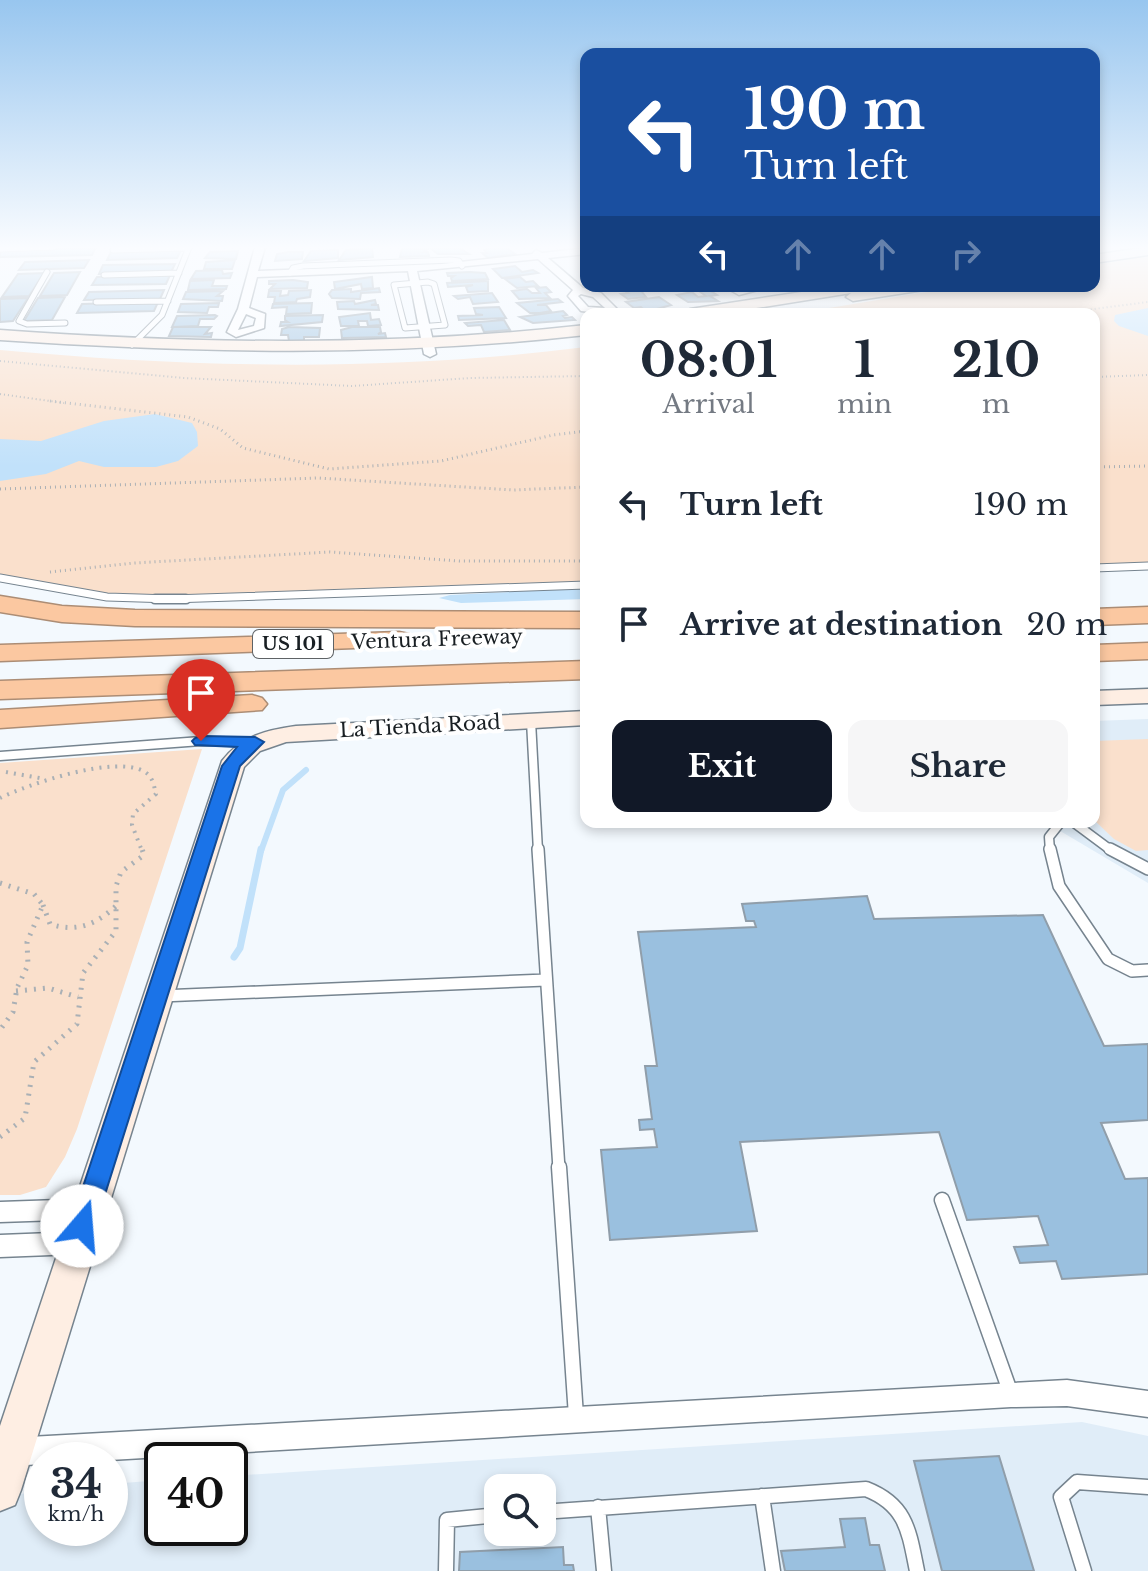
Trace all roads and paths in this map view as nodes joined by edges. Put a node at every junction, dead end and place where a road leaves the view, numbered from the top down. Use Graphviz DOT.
graph roads {
  1 [pos="19,320"];
  2 [pos="157,320"];
  3 [pos="402,320"];
  4 [pos="423,320"];
  5 [pos="444,320"];
  6 [pos="65,323"];
  7 [pos="580,330"];
  8 [pos="0,335"];
  9 [pos="580,339"];
  10 [pos="428,342"];
  11 [pos="0,345"];
  12 [pos="126,350"];
  13 [pos="0,361"];
  14 [pos="1148,375"];
  15 [pos="580,376"];
  16 [pos="1100,377"];
  17 [pos="0,394"];
  18 [pos="580,432"];
  19 [pos="1148,466"];
  20 [pos="1100,467"];
  21 [pos="580,487"];
  22 [pos="0,489"];
  23 [pos="580,561"];
  24 [pos="1148,566"];
  25 [pos="1100,568"];
  26 [pos="48,572"];
  27 [pos="0,578"];
  28 [pos="580,585"];
  29 [pos="0,604"];
  30 [pos="1148,615"];
  31 [pos="1100,617"];
  32 [pos="580,620"];
  33 [pos="580,634"];
  34 [pos="1148,651"];
  35 [pos="0,653"];
  36 [pos="1100,653"];
  37 [pos="580,670"];
  38 [pos="512,673"];
  39 [pos="0,690"];
  40 [pos="1148,696"];
  41 [pos="1100,698"];
  42 [pos="580,718"];
  43 [pos="0,719"];
  44 [pos="531,721"];
  45 [pos="255,742"];
  46 [pos="0,756"];
  47 [pos="0,771"];
  48 [pos="47,779"];
  49 [pos="0,798"];
  50 [pos="1056,828"];
  51 [pos="1081,828"];
  52 [pos="1148,869"];
  53 [pos="0,883"];
  54 [pos="118,903"];
  55 [pos="43,905"];
  56 [pos="1148,970"];
  57 [pos="546,980"];
  58 [pos="16,991"];
  59 [pos="157,996"];
  60 [pos="78,997"];
  61 [pos="0,1030"];
  62 [pos="0,1137"];
  63 [pos="942,1200"];
  64 [pos="88,1209"];
  65 [pos="0,1212"];
  66 [pos="77,1243"];
  67 [pos="0,1246"];
  68 [pos="1011,1394"];
  69 [pos="1148,1404"];
  70 [pos="576,1420"];
  71 [pos="11,1452"];
  72 [pos="1148,1487"];
  73 [pos="0,1490"];
  74 [pos="762,1496"];
  75 [pos="598,1507"];
  76 [pos="556,1511"];
  77 [pos="484,1516"];
  78 [pos="446,1571"];
  79 [pos="604,1571"];
  80 [pos="773,1571"];
  81 [pos="917,1571"];
  82 [pos="1084,1571"];
  1 -- 6 [label="lane"];
  2 -- 12 [label="lane"];
  3 -- 10 [label="lane"];
  4 -- 10 [label="street"];
  5 -- 10 [label="lane"];
  7 -- 10 [label="main road"];
  8 -- 12 [label="main road"];
  9 -- 10 [label="main road"];
  10 -- 12 [label="main road"];
  11 -- 12 [label="main road"];
  13 -- 15 [label="path"];
  14 -- 16 [label="path"];
  17 -- 18 [label="path"];
  19 -- 20 [label="path"];
  21 -- 22 [label="path"];
  23 -- 26 [label="path"];
  24 -- 25 [label="lane"];
  27 -- 28 [label="lane"];
  29 -- 32 [label="highway"];
  30 -- 31 [label="highway"];
  33 -- 35 [label="highway, Ventura Freeway / US 101"];
  34 -- 36 [label="highway"];
  37 -- 38 [label="highway, Ventura Freeway / US 101"];
  38 -- 39 [label="highway, Ventura Freeway / US 101"];
  38 -- 43 [label="highway"];
  40 -- 41 [label="main road"];
  42 -- 44 [label="main road, La Tienda Road"];
  44 -- 45 [label="main road, La Tienda Road"];
  44 -- 57 [label="lane"];
  45 -- 46 [label="lane"];
  45 -- 59 [label="main road"];
  47 -- 48 [label="path"];
  48 -- 49 [label="path"];
  48 -- 54 [label="path"];
  50 -- 56 [label="lane"];
  51 -- 52 [label="lane"];
  53 -- 55 [label="path"];
  54 -- 55 [label="path"];
  54 -- 60 [label="path"];
  55 -- 58 [label="path"];
  57 -- 59 [label="lane"];
  57 -- 70 [label="lane"];
  58 -- 60 [label="path"];
  58 -- 61 [label="path"];
  59 -- 64 [label="main road"];
  60 -- 62 [label="path"];
  63 -- 68 [label="lane"];
  64 -- 65 [label="street"];
  64 -- 66 [label="main road"];
  66 -- 67 [label="street"];
  66 -- 71 [label="main road"];
  68 -- 69 [label="street"];
  68 -- 70 [label="street"];
  70 -- 71 [label="street"];
  71 -- 73 [label="main road"];
  72 -- 82 [label="lane"];
  74 -- 75 [label="lane"];
  74 -- 80 [label="lane"];
  74 -- 81 [label="lane"];
  75 -- 76 [label="lane"];
  75 -- 79 [label="lane"];
  77 -- 78 [label="lane"];
}
